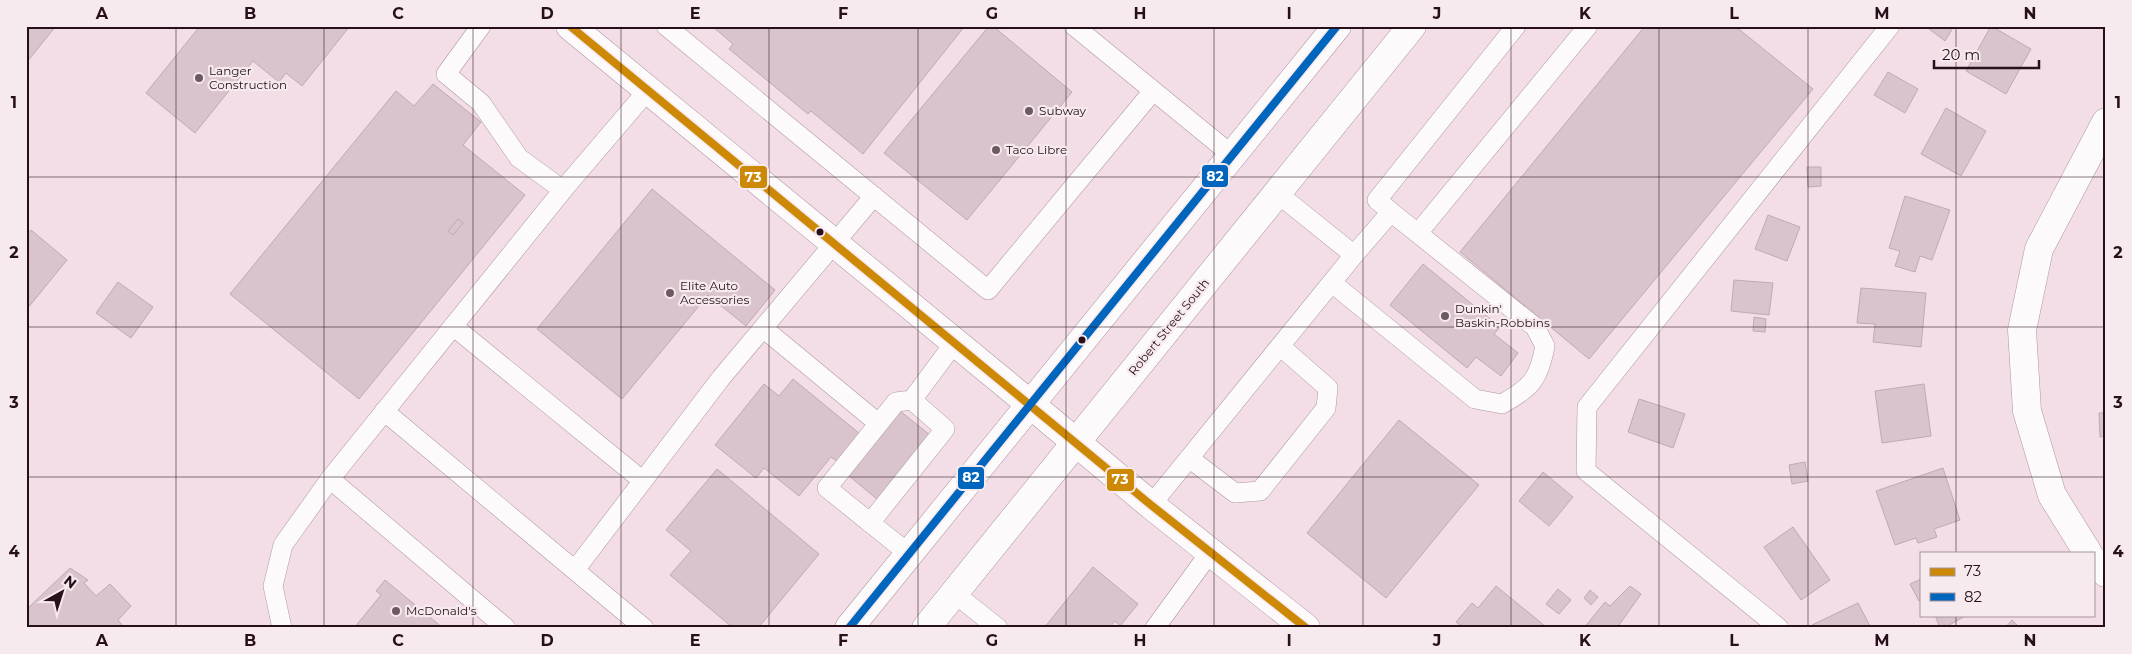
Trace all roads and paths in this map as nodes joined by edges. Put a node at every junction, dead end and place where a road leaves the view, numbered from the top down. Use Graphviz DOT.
graph roads {
  1 [pos="481,26"];
  2 [pos="570,26"];
  3 [pos="666,26"];
  4 [pos="1074,26"];
  5 [pos="1337,26"];
  6 [pos="1412,26"];
  7 [pos="1516,26"];
  8 [pos="1588,26"];
  9 [pos="1890,26"];
  10 [pos="648,90"];
  11 [pos="1153,91"];
  12 [pos="2106,122"];
  13 [pos="1232,155"];
  14 [pos="563,190"];
  15 [pos="1276,193"];
  16 [pos="874,196"];
  17 [pos="1384,206"];
  18 [pos="1418,233"];
  19 [pos="835,244"];
  20 [pos="1354,255"];
  21 [pos="1332,283"];
  22 [pos="453,326"];
  23 [pos="763,328"];
  24 [pos="955,342"];
  25 [pos="1280,346"];
  26 [pos="912,400"];
  27 [pos="1030,404"];
  28 [pos="384,411"];
  29 [pos="878,423"];
  30 [pos="1076,442"];
  31 [pos="1189,458"];
  32 [pos="330,480"];
  33 [pos="643,481"];
  34 [pos="1151,504"];
  35 [pos="870,523"];
  36 [pos="1211,551"];
  37 [pos="2087,552"];
  38 [pos="909,554"];
  39 [pos="2094,561"];
  40 [pos="574,570"];
  41 [pos="2106,573"];
  42 [pos="954,594"];
  43 [pos="282,628"];
  44 [pos="506,628"];
  45 [pos="644,628"];
  46 [pos="849,628"];
  47 [pos="926,628"];
  48 [pos="998,628"];
  49 [pos="1155,628"];
  50 [pos="1306,628"];
  51 [pos="1779,628"];
  1 -- 14 [label="lane"];
  2 -- 10 [label="main road"];
  3 -- 16 [label="lane"];
  4 -- 11 [label="lane"];
  5 -- 13 [label="main road"];
  6 -- 15 [label="main road, Robert Street South"];
  7 -- 17 [label="lane"];
  8 -- 18 [label="lane"];
  9 -- 51 [label="lane"];
  10 -- 14 [label="lane"];
  10 -- 19 [label="main road"];
  11 -- 13 [label="lane"];
  11 -- 16 [label="lane"];
  12 -- 37 [label="main road"];
  13 -- 27 [label="main road"];
  14 -- 22 [label="lane"];
  15 -- 20 [label="lane"];
  15 -- 30 [label="main road, Robert Street South"];
  16 -- 19 [label="lane"];
  17 -- 18 [label="lane"];
  17 -- 20 [label="lane"];
  18 -- 21 [label="lane"];
  19 -- 23 [label="lane"];
  19 -- 24 [label="main road"];
  20 -- 21 [label="lane"];
  21 -- 25 [label="lane"];
  22 -- 28 [label="lane"];
  22 -- 33 [label="lane"];
  23 -- 29 [label="lane"];
  23 -- 33 [label="lane"];
  24 -- 26 [label="lane"];
  24 -- 27 [label="main road"];
  25 -- 31 [label="lane"];
  25 -- 31 [label="lane"];
  26 -- 29 [label="lane"];
  26 -- 35 [label="lane"];
  27 -- 30 [label="main road"];
  27 -- 38 [label="main road"];
  28 -- 32 [label="lane"];
  28 -- 40 [label="lane"];
  29 -- 35 [label="lane"];
  30 -- 34 [label="main road"];
  30 -- 42 [label="main road, Robert Street South"];
  31 -- 34 [label="lane"];
  32 -- 43 [label="lane"];
  32 -- 44 [label="lane"];
  33 -- 40 [label="lane"];
  34 -- 36 [label="main road"];
  35 -- 38 [label="lane"];
  36 -- 49 [label="lane"];
  36 -- 50 [label="main road"];
  38 -- 46 [label="main road"];
  39 -- 41 [label="main road"];
  40 -- 45 [label="lane"];
  42 -- 47 [label="main road, Robert Street South"];
  42 -- 48 [label="lane"];
}
